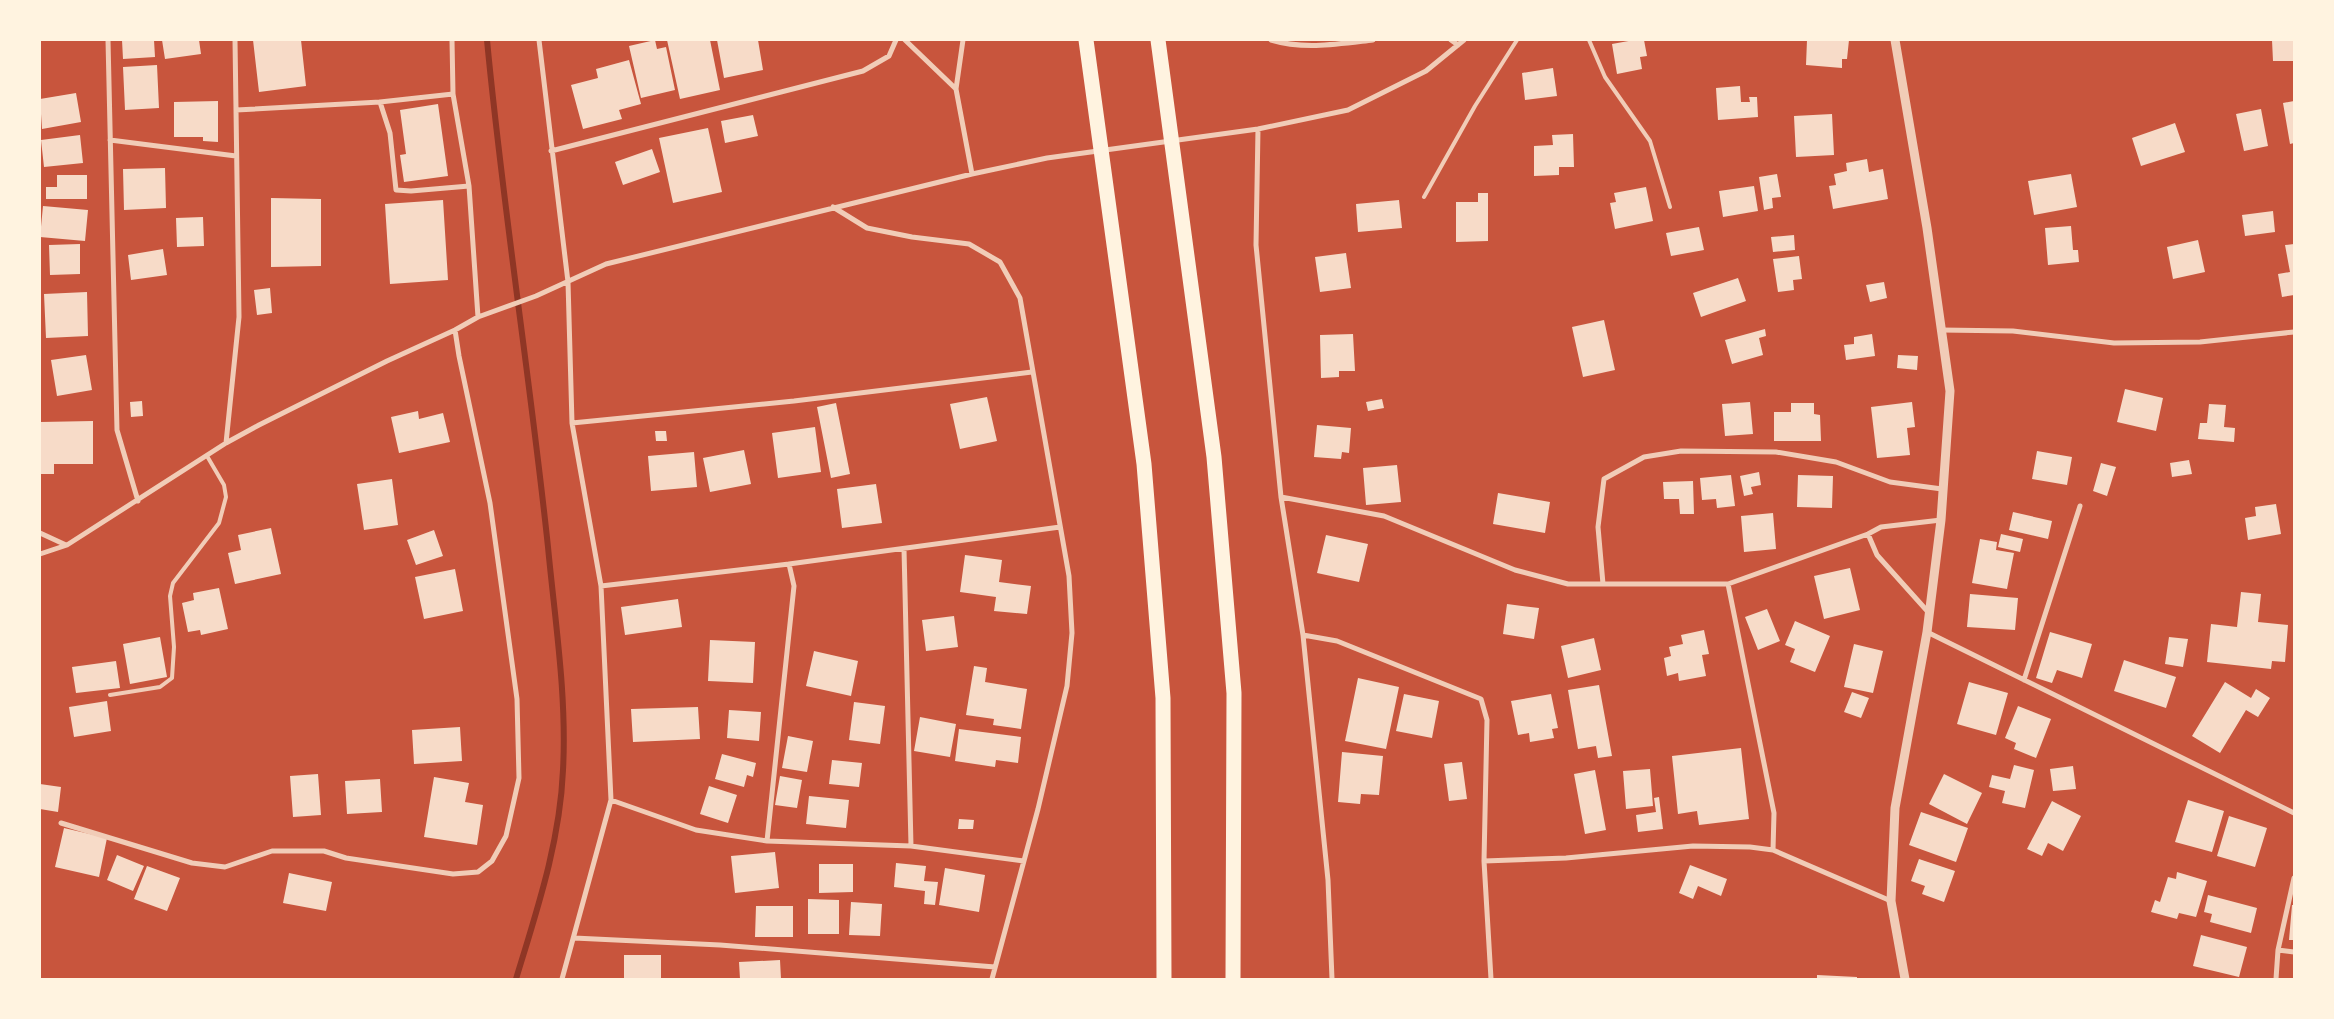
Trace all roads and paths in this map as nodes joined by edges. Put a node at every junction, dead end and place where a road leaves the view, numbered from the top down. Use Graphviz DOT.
graph roads {
  1 [pos="108,40"];
  2 [pos="235,40"];
  3 [pos="452,40"];
  4 [pos="539,40"];
  5 [pos="896,40"];
  6 [pos="905,40"];
  7 [pos="963,40"];
  8 [pos="1086,40"];
  9 [pos="1158,40"];
  10 [pos="1270,40"];
  11 [pos="1373,40"];
  12 [pos="1451,40"];
  13 [pos="1464,40"];
  14 [pos="1517,40"];
  15 [pos="1589,40"];
  16 [pos="1895,40"];
  17 [pos="1458,45"];
  18 [pos="956,89"];
  19 [pos="453,94"];
  20 [pos="380,102"];
  21 [pos="236,110"];
  22 [pos="1258,129"];
  23 [pos="110,140"];
  24 [pos="551,151"];
  25 [pos="236,156"];
  26 [pos="972,174"];
  27 [pos="469,186"];
  28 [pos="1424,197"];
  29 [pos="833,207"];
  30 [pos="1670,207"];
  31 [pos="568,282"];
  32 [pos="478,316"];
  33 [pos="455,330"];
  34 [pos="1941,330"];
  35 [pos="2294,332"];
  36 [pos="1032,372"];
  37 [pos="572,423"];
  38 [pos="226,443"];
  39 [pos="207,456"];
  40 [pos="1942,489"];
  41 [pos="1281,497"];
  42 [pos="138,501"];
  43 [pos="2080,506"];
  44 [pos="1941,520"];
  45 [pos="1060,527"];
  46 [pos="40,533"];
  47 [pos="1868,534"];
  48 [pos="67,545"];
  49 [pos="904,549"];
  50 [pos="40,554"];
  51 [pos="789,564"];
  52 [pos="1604,584"];
  53 [pos="1728,584"];
  54 [pos="601,586"];
  55 [pos="1929,613"];
  56 [pos="1927,632"];
  57 [pos="1303,635"];
  58 [pos="2024,680"];
  59 [pos="110,695"];
  60 [pos="611,800"];
  61 [pos="2294,813"];
  62 [pos="61,823"];
  63 [pos="767,841"];
  64 [pos="911,846"];
  65 [pos="1773,850"];
  66 [pos="1484,860"];
  67 [pos="1024,861"];
  68 [pos="2294,878"];
  69 [pos="1891,901"];
  70 [pos="574,938"];
  71 [pos="2278,950"];
  72 [pos="2294,952"];
  73 [pos="994,967"];
  74 [pos="562,979"];
  75 [pos="992,979"];
  76 [pos="1164,979"];
  77 [pos="1233,979"];
  78 [pos="1332,979"];
  79 [pos="1491,979"];
  80 [pos="1905,979"];
  81 [pos="2276,979"];
  1 -- 23 [label="street"];
  2 -- 21 [label="street"];
  3 -- 19 [label="street"];
  4 -- 24 [label="street"];
  5 -- 24 [label="street"];
  6 -- 18 [label="street"];
  7 -- 18 [label="street"];
  8 -- 76 [label="highway"];
  9 -- 77 [label="highway"];
  10 -- 11 [label="street"];
  12 -- 17 [label="street"];
  13 -- 17 [label="street"];
  14 -- 28 [label="lane"];
  15 -- 30 [label="lane"];
  16 -- 34 [label="street"];
  17 -- 22 [label="street"];
  18 -- 26 [label="street"];
  19 -- 20 [label="street"];
  19 -- 27 [label="street"];
  20 -- 21 [label="street"];
  20 -- 27 [label="street"];
  21 -- 25 [label="street"];
  22 -- 26 [label="street"];
  22 -- 41 [label="street"];
  23 -- 25 [label="street"];
  23 -- 42 [label="street"];
  24 -- 31 [label="street"];
  25 -- 38 [label="street"];
  26 -- 29 [label="street"];
  27 -- 32 [label="street"];
  29 -- 31 [label="street"];
  29 -- 36 [label="street"];
  31 -- 32 [label="street"];
  31 -- 37 [label="street"];
  32 -- 33 [label="street"];
  33 -- 38 [label="street"];
  33 -- 62 [label="street"];
  34 -- 35 [label="street"];
  34 -- 40 [label="street"];
  36 -- 37 [label="street"];
  36 -- 45 [label="street"];
  37 -- 54 [label="street"];
  38 -- 39 [label="street"];
  39 -- 42 [label="street"];
  39 -- 59 [label="lane"];
  40 -- 44 [label="street"];
  40 -- 52 [label="street"];
  41 -- 52 [label="street"];
  41 -- 57 [label="street"];
  42 -- 48 [label="street"];
  43 -- 58 [label="street"];
  44 -- 47 [label="street"];
  44 -- 55 [label="street"];
  45 -- 49 [label="street"];
  45 -- 67 [label="street"];
  46 -- 48 [label="street"];
  47 -- 53 [label="street"];
  47 -- 55 [label="street"];
  48 -- 50 [label="street"];
  49 -- 51 [label="street"];
  49 -- 64 [label="street"];
  51 -- 54 [label="street"];
  51 -- 63 [label="street"];
  52 -- 53 [label="street"];
  53 -- 65 [label="street"];
  54 -- 60 [label="street"];
  55 -- 56 [label="street"];
  56 -- 58 [label="street"];
  56 -- 69 [label="street"];
  57 -- 66 [label="street"];
  57 -- 78 [label="street"];
  58 -- 61 [label="street"];
  60 -- 63 [label="street"];
  60 -- 70 [label="street"];
  63 -- 64 [label="street"];
  64 -- 67 [label="street"];
  65 -- 66 [label="street"];
  65 -- 69 [label="street"];
  66 -- 79 [label="street"];
  67 -- 73 [label="street"];
  68 -- 71 [label="street"];
  69 -- 80 [label="street"];
  70 -- 73 [label="street"];
  70 -- 74 [label="street"];
  71 -- 72 [label="street"];
  71 -- 81 [label="street"];
  73 -- 75 [label="street"];
}
